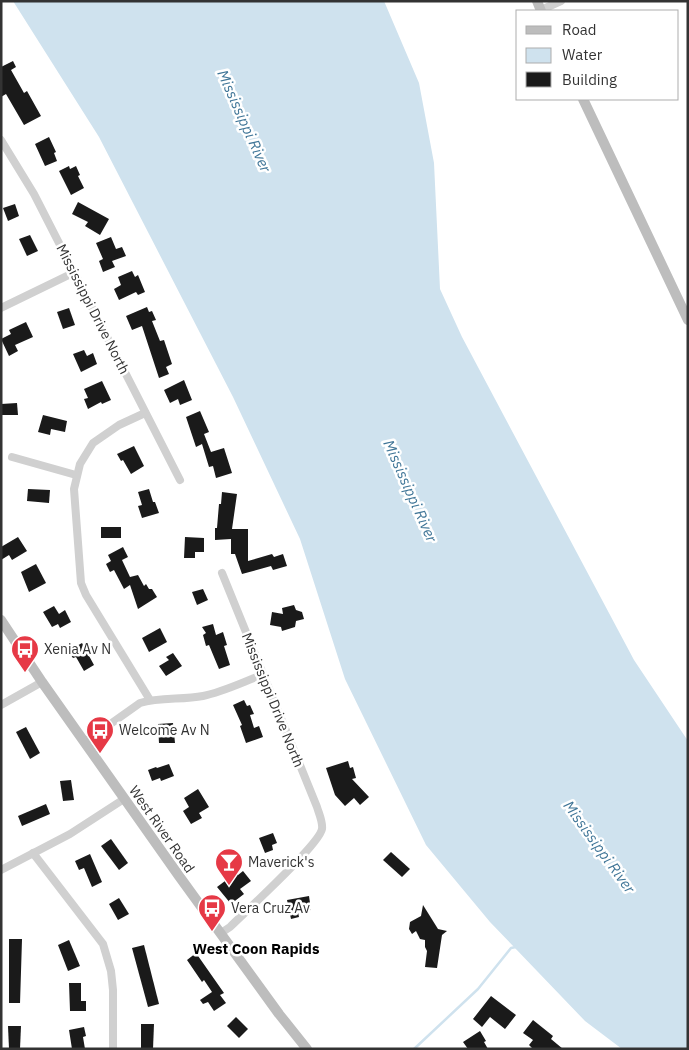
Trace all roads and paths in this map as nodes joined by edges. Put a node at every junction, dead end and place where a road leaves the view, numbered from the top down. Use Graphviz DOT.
graph roads {
  1 [pos="561,1"];
  2 [pos="540,8"];
  3 [pos="583,100"];
  4 [pos="1,140"];
  5 [pos="75,272"];
  6 [pos="1,308"];
  7 [pos="688,320"];
  8 [pos="145,412"];
  9 [pos="12,457"];
  10 [pos="76,475"];
  11 [pos="180,480"];
  12 [pos="222,573"];
  13 [pos="1,620"];
  14 [pos="262,675"];
  15 [pos="42,682"];
  16 [pos="150,700"];
  17 [pos="1,705"];
  18 [pos="85,742"];
  19 [pos="124,799"];
  20 [pos="33,853"];
  21 [pos="1,870"];
  22 [pos="221,934"];
  23 [pos="113,1049"];
  24 [pos="307,1049"];
  1 -- 2 [label="street"];
  3 -- 7 [label="main road"];
  4 -- 5 [label="street, Mississippi Drive North"];
  5 -- 6 [label="street"];
  5 -- 8 [label="street, Mississippi Drive North"];
  8 -- 10 [label="street"];
  8 -- 11 [label="street, Mississippi Drive North"];
  9 -- 10 [label="street"];
  10 -- 16 [label="street"];
  12 -- 14 [label="street, Mississippi Drive North"];
  13 -- 15 [label="main road, West River Road"];
  14 -- 16 [label="street"];
  14 -- 22 [label="street, Mississippi Drive North"];
  15 -- 17 [label="street"];
  15 -- 18 [label="main road, West River Road"];
  16 -- 18 [label="street"];
  18 -- 19 [label="main road, West River Road"];
  19 -- 20 [label="street"];
  19 -- 22 [label="main road, West River Road"];
  20 -- 21 [label="street"];
  20 -- 23 [label="street"];
  22 -- 24 [label="main road, West River Road"];
}
